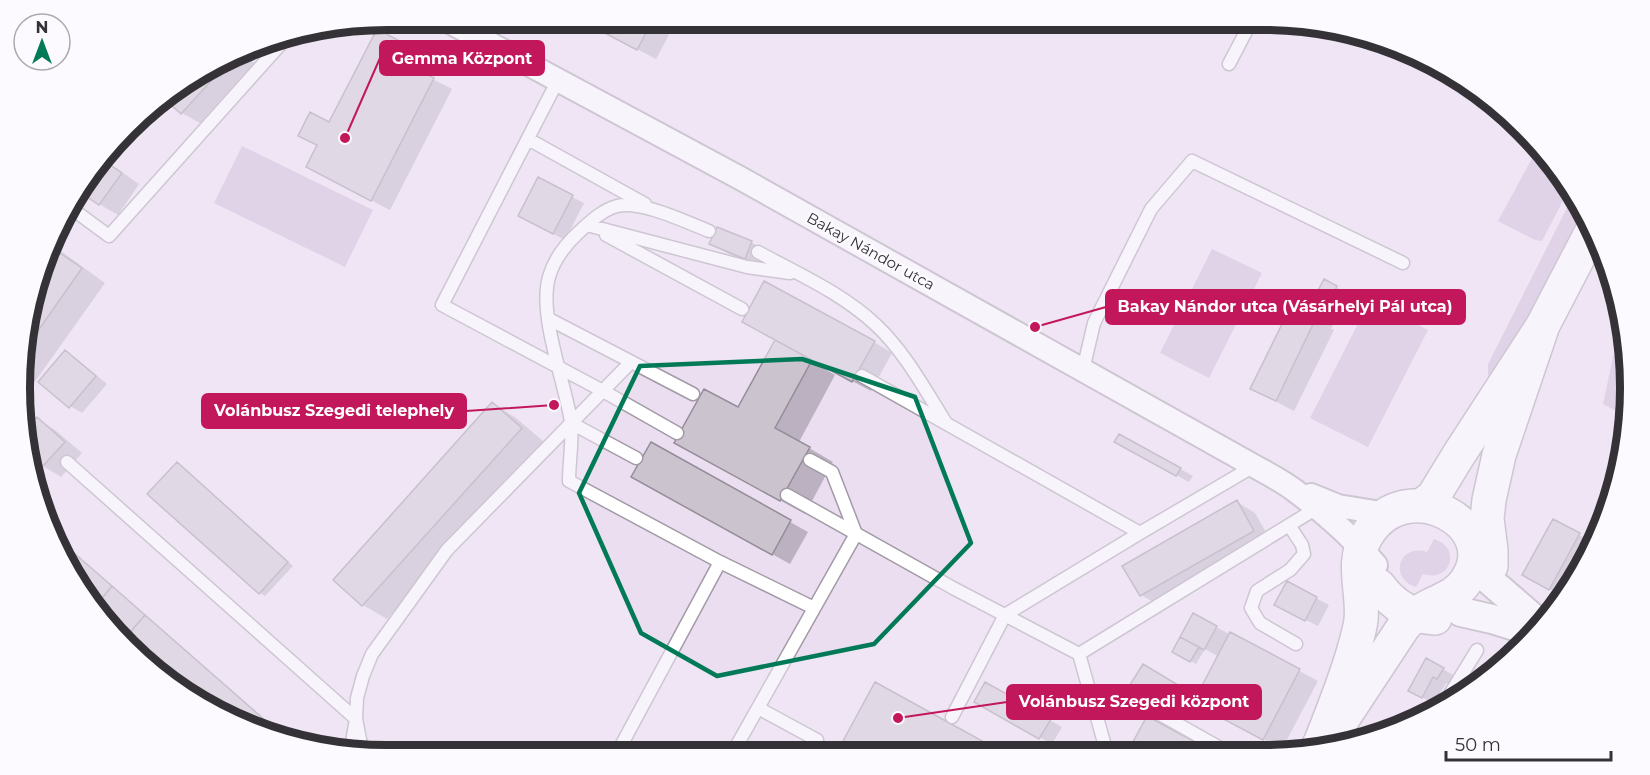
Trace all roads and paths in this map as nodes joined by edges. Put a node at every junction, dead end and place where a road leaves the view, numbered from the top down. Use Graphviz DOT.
graph roads {
  1 [pos="471,30"];
  2 [pos="1244,30"];
  3 [pos="278,48"];
  4 [pos="1229,64"];
  5 [pos="558,80"];
  6 [pos="528,139"];
  7 [pos="659,211"];
  8 [pos="76,212"];
  9 [pos="587,225"];
  10 [pos="709,231"];
  11 [pos="1588,239"];
  12 [pos="758,252"];
  13 [pos="1403,263"];
  14 [pos="798,274"];
  15 [pos="742,309"];
  16 [pos="549,319"];
  17 [pos="1543,325"];
  18 [pos="631,362"];
  19 [pos="558,367"];
  20 [pos="1083,370"];
  21 [pos="862,376"];
  22 [pos="603,391"];
  23 [pos="693,394"];
  24 [pos="571,423"];
  25 [pos="947,424"];
  26 [pos="677,433"];
  27 [pos="1499,455"];
  28 [pos="636,458"];
  29 [pos="810,460"];
  30 [pos="67,462"];
  31 [pos="1254,465"];
  32 [pos="1293,489"];
  33 [pos="786,495"];
  34 [pos="1431,507"];
  35 [pos="1317,508"];
  36 [pos="1386,514"];
  37 [pos="1289,525"];
  38 [pos="1140,532"];
  39 [pos="856,534"];
  40 [pos="1478,559"];
  41 [pos="720,562"];
  42 [pos="1372,566"];
  43 [pos="814,608"];
  44 [pos="1461,612"];
  45 [pos="1005,615"];
  46 [pos="1421,616"];
  47 [pos="1535,618"];
  48 [pos="1525,629"];
  49 [pos="1296,644"];
  50 [pos="1477,650"];
  51 [pos="1079,654"];
  52 [pos="1452,690"];
  53 [pos="758,708"];
  54 [pos="1158,713"];
  55 [pos="952,717"];
  56 [pos="356,719"];
  57 [pos="1329,738"];
  58 [pos="817,740"];
  59 [pos="1321,740"];
  60 [pos="352,743"];
  61 [pos="361,744"];
  62 [pos="621,745"];
  63 [pos="737,745"];
  64 [pos="1105,745"];
  65 [pos="1214,745"];
  1 -- 5 [label="street, Bakay Nándor utca"];
  2 -- 4 [label="lane"];
  3 -- 8 [label="lane"];
  5 -- 6 [label="lane"];
  5 -- 20 [label="street, Bakay Nándor utca"];
  6 -- 7 [label="lane"];
  6 -- 19 [label="lane"];
  7 -- 9 [label="lane"];
  7 -- 10 [label="lane"];
  9 -- 14 [label="lane"];
  9 -- 15 [label="lane"];
  9 -- 16 [label="lane"];
  11 -- 17 [label="main road"];
  12 -- 14 [label="lane"];
  13 -- 20 [label="lane"];
  14 -- 25 [label="lane"];
  16 -- 18 [label="lane"];
  16 -- 19 [label="lane"];
  17 -- 27 [label="main road"];
  17 -- 34 [label="main road"];
  18 -- 22 [label="lane"];
  18 -- 23 [label="lane"];
  19 -- 22 [label="lane"];
  19 -- 24 [label="lane"];
  20 -- 31 [label="street, Bakay Nándor utca"];
  21 -- 25 [label="lane"];
  22 -- 24 [label="lane"];
  22 -- 26 [label="lane"];
  24 -- 28 [label="lane"];
  24 -- 41 [label="lane"];
  24 -- 56 [label="lane"];
  25 -- 38 [label="lane"];
  27 -- 40 [label="main road"];
  27 -- 40 [label="main road"];
  29 -- 39 [label="lane"];
  30 -- 56 [label="lane"];
  31 -- 32 [label="street, Bakay Nándor utca"];
  31 -- 38 [label="lane"];
  32 -- 35 [label="street, Bakay Nándor utca"];
  32 -- 36 [label="street, Bakay Nándor utca"];
  33 -- 39 [label="lane"];
  34 -- 36 [label="main road"];
  34 -- 40 [label="main road"];
  34 -- 42 [label="main road"];
  35 -- 37 [label="lane"];
  35 -- 42 [label="street, Bakay Nándor utca"];
  36 -- 42 [label="main road"];
  37 -- 49 [label="lane"];
  37 -- 51 [label="lane"];
  38 -- 45 [label="lane"];
  39 -- 43 [label="lane"];
  39 -- 45 [label="lane"];
  40 -- 44 [label="main road"];
  40 -- 46 [label="main road"];
  40 -- 47 [label="street"];
  41 -- 43 [label="lane"];
  41 -- 62 [label="lane"];
  42 -- 46 [label="main road"];
  42 -- 59 [label="main road"];
  43 -- 53 [label="lane"];
  44 -- 46 [label="main road"];
  44 -- 48 [label="street"];
  45 -- 51 [label="lane"];
  45 -- 55 [label="lane"];
  46 -- 57 [label="main road"];
  50 -- 52 [label="lane"];
  51 -- 64 [label="lane"];
  53 -- 58 [label="lane"];
  53 -- 63 [label="lane"];
  54 -- 65 [label="lane"];
  56 -- 60 [label="lane"];
  56 -- 61 [label="lane"];
}
